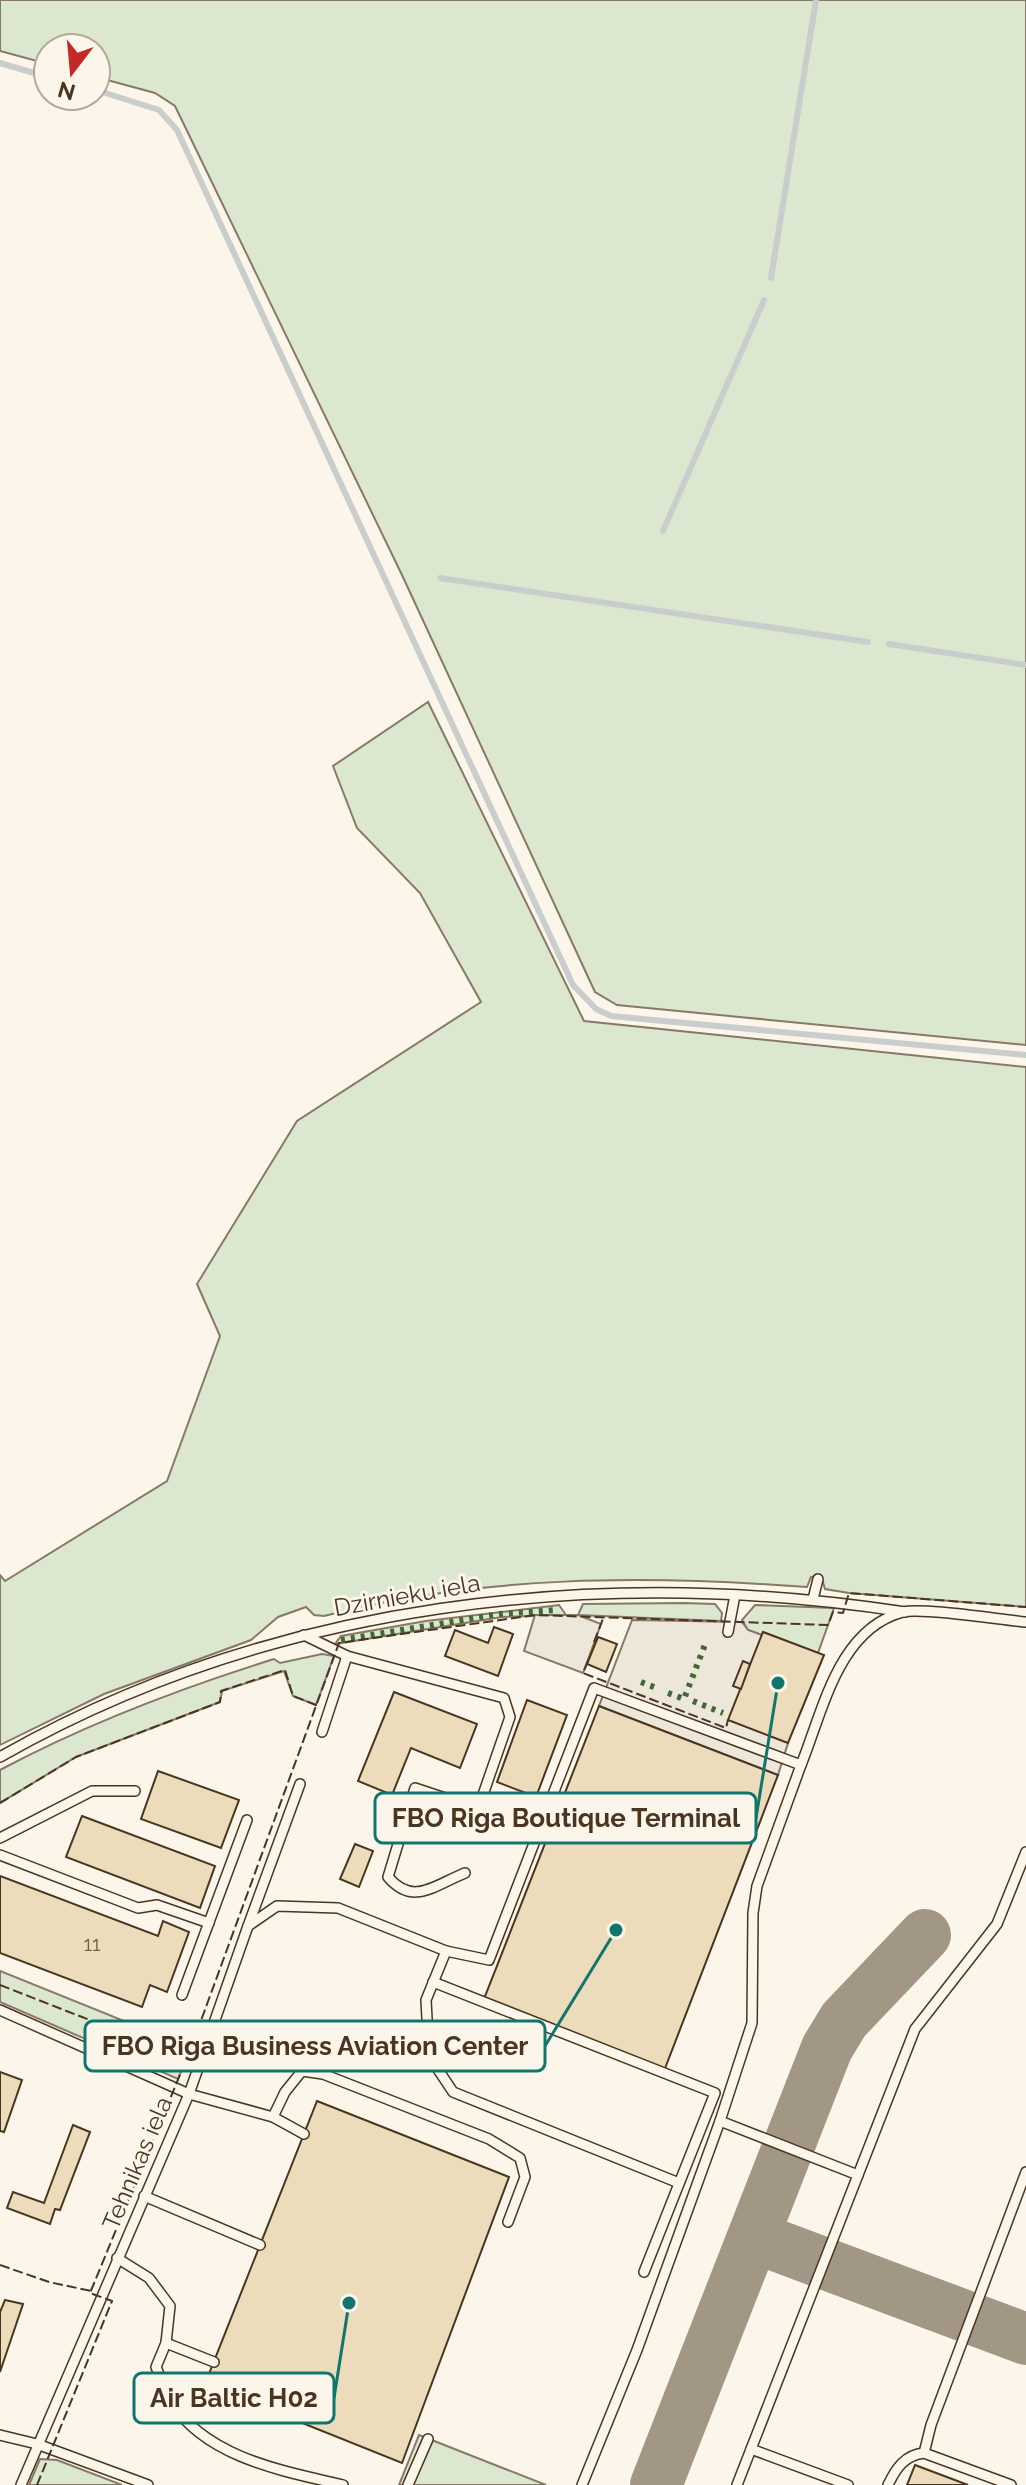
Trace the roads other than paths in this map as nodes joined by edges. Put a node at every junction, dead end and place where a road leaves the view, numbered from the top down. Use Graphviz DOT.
graph roads {
  1 [pos="818,1579"];
  2 [pos="735,1595"];
  3 [pos="813,1599"];
  4 [pos="905,1612"];
  5 [pos="1026,1622"];
  6 [pos="728,1632"];
  7 [pos="304,1635"];
  8 [pos="347,1656"];
  9 [pos="322,1732"];
  10 [pos="0,1757"];
  11 [pos="801,1765"];
  12 [pos="300,1784"];
  13 [pos="135,1791"];
  14 [pos="247,1820"];
  15 [pos="0,1838"];
  16 [pos="1026,1852"];
  17 [pos="0,1855"];
  18 [pos="465,1873"];
  19 [pos="209,1923"];
  20 [pos="248,1926"];
  21 [pos="446,1951"];
  22 [pos="433,1982"];
  23 [pos="182,1995"];
  24 [pos="0,2010"];
  25 [pos="189,2094"];
  26 [pos="273,2117"];
  27 [pos="720,2121"];
  28 [pos="304,2134"];
  29 [pos="1026,2172"];
  30 [pos="858,2175"];
  31 [pos="679,2183"];
  32 [pos="144,2196"];
  33 [pos="508,2222"];
  34 [pos="260,2245"];
  35 [pos="117,2258"];
  36 [pos="644,2272"];
  37 [pos="166,2343"];
  38 [pos="214,2362"];
  39 [pos="0,2435"];
  40 [pos="428,2439"];
  41 [pos="37,2444"];
  42 [pos="751,2449"];
  43 [pos="924,2453"];
  44 [pos="21,2485"];
  45 [pos="148,2485"];
  46 [pos="343,2485"];
  47 [pos="408,2485"];
  48 [pos="582,2485"];
  49 [pos="737,2485"];
  50 [pos="848,2485"];
  51 [pos="888,2485"];
  52 [pos="1011,2485"];
  1 -- 3 [label="lane"];
  2 -- 3 [label="lane, Dzirnieku iela"];
  2 -- 6 [label="lane"];
  2 -- 7 [label="lane, Dzirnieku iela"];
  3 -- 4 [label="lane, Dzirnieku iela"];
  4 -- 5 [label="lane, Dzirnieku iela"];
  4 -- 11 [label="lane"];
  7 -- 8 [label="lane"];
  7 -- 10 [label="lane, Dzirnieku iela"];
  8 -- 9 [label="lane"];
  8 -- 18 [label="lane"];
  11 -- 21 [label="lane"];
  11 -- 27 [label="lane"];
  12 -- 20 [label="lane, Tehnikas iela"];
  13 -- 15 [label="lane"];
  14 -- 19 [label="lane"];
  16 -- 30 [label="lane"];
  17 -- 19 [label="lane"];
  19 -- 23 [label="lane"];
  20 -- 21 [label="lane"];
  20 -- 25 [label="lane, Tehnikas iela"];
  21 -- 22 [label="lane"];
  22 -- 31 [label="lane"];
  22 -- 31 [label="lane"];
  24 -- 25 [label="lane"];
  25 -- 26 [label="lane"];
  25 -- 32 [label="lane, Tehnikas iela"];
  26 -- 28 [label="lane"];
  26 -- 33 [label="lane"];
  27 -- 30 [label="lane"];
  27 -- 48 [label="lane"];
  29 -- 43 [label="lane"];
  30 -- 42 [label="lane"];
  31 -- 36 [label="lane"];
  32 -- 34 [label="lane"];
  32 -- 35 [label="lane, Tehnikas iela"];
  35 -- 37 [label="lane"];
  35 -- 41 [label="lane, Tehnikas iela"];
  37 -- 38 [label="lane"];
  37 -- 46 [label="lane"];
  39 -- 41 [label="lane"];
  40 -- 47 [label="lane"];
  41 -- 44 [label="lane, Tehnikas iela"];
  41 -- 45 [label="lane"];
  42 -- 49 [label="lane"];
  42 -- 50 [label="lane"];
  43 -- 51 [label="lane"];
  43 -- 52 [label="lane"];
}
